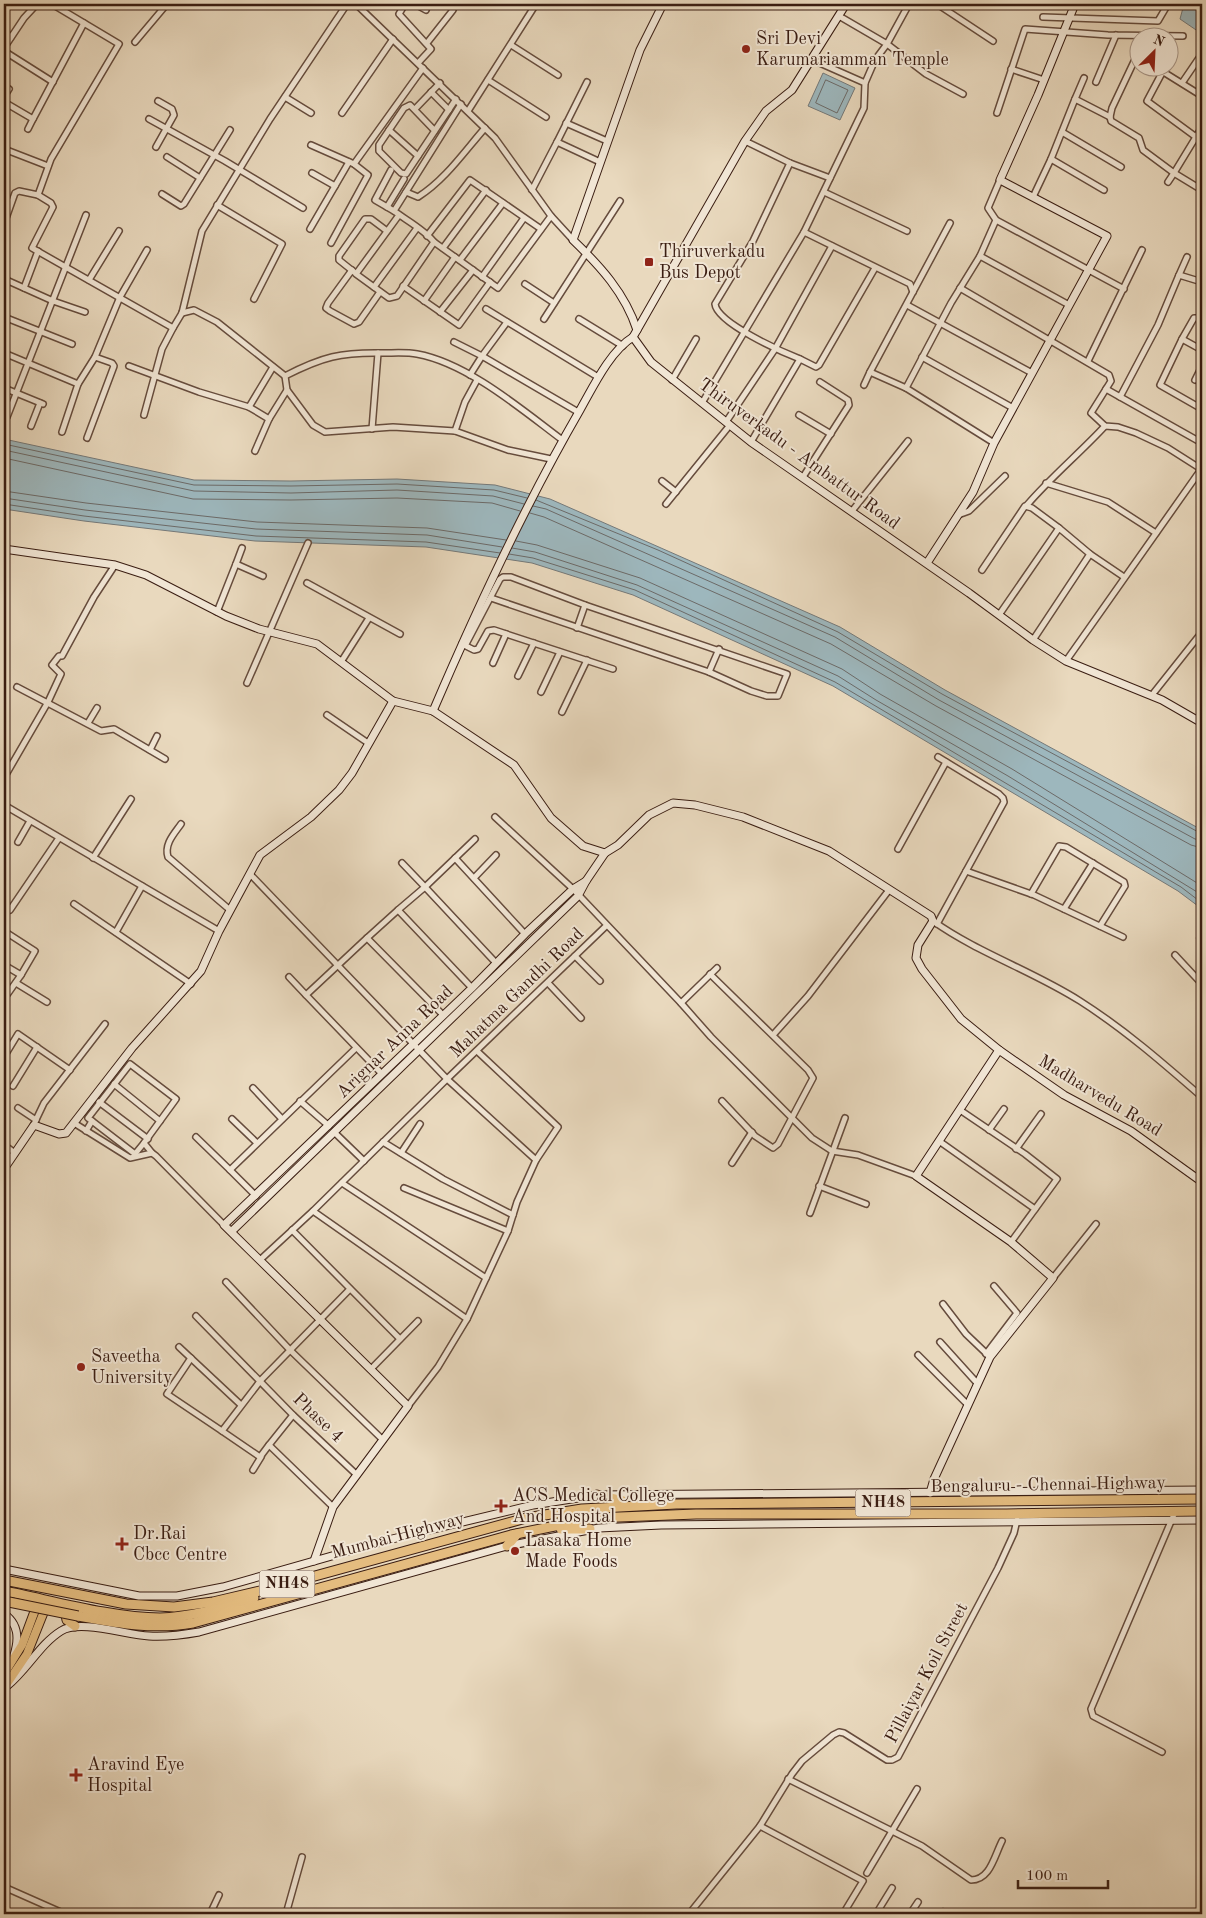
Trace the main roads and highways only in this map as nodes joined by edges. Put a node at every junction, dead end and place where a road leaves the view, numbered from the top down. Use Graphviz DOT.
graph roads {
  1 [pos="597,1495"];
  2 [pos="1202,1499"];
  3 [pos="690,1504"];
  4 [pos="1202,1511"];
  5 [pos="565,1512"];
  6 [pos="537,1529"];
  7 [pos="590,1529"];
  8 [pos="517,1534"];
  9 [pos="508,1546"];
  10 [pos="4,1580"];
  11 [pos="299,1581"];
  12 [pos="4,1591"];
  13 [pos="44,1599"];
  14 [pos="4,1602"];
  15 [pos="76,1605"];
  16 [pos="75,1626"];
  17 [pos="4,1674"];
  18 [pos="4,1688"];
  1 -- 3 [label="highway"];
  2 -- 3 [label="highway, Bengaluru - Chennai Highway / NH48"];
  3 -- 5 [label="highway, Bengaluru - Chennai Highway / NH48"];
  4 -- 6 [label="highway, Bengaluru - Chennai Highway / NH48"];
  5 -- 11 [label="highway, Mumbai Highway / NH48"];
  6 -- 7 [label="highway"];
  6 -- 8 [label="highway, NH48"];
  8 -- 9 [label="highway"];
  8 -- 14 [label="highway, NH48, bridge"];
  10 -- 11 [label="highway, Mumbai Highway / NH48"];
  11 -- 15 [label="highway"];
  12 -- 13 [label="highway"];
  13 -- 15 [label="highway"];
  13 -- 17 [label="main road"];
  13 -- 18 [label="main road"];
  15 -- 16 [label="highway"];
}
